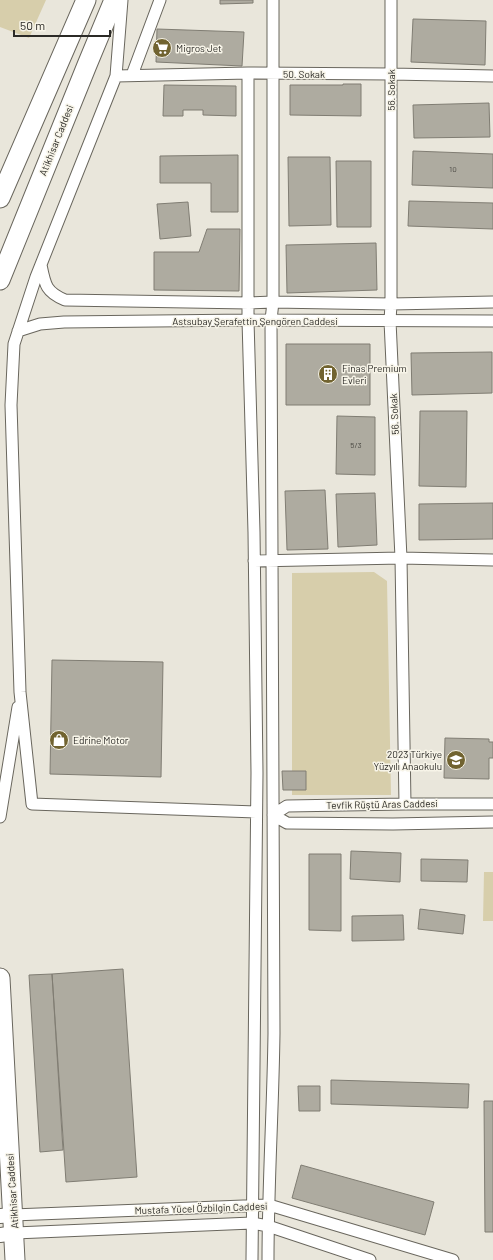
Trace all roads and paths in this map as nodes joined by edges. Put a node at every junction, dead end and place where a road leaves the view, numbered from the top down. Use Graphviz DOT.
graph roads {
  1 [pos="86,0"];
  2 [pos="114,0"];
  3 [pos="122,0"];
  4 [pos="160,0"];
  5 [pos="273,0"];
  6 [pos="392,0"];
  7 [pos="248,73"];
  8 [pos="273,74"];
  9 [pos="392,74"];
  10 [pos="132,75"];
  11 [pos="116,76"];
  12 [pos="493,76"];
  13 [pos="0,198"];
  14 [pos="41,265"];
  15 [pos="0,280"];
  16 [pos="273,302"];
  17 [pos="493,302"];
  18 [pos="249,304"];
  19 [pos="392,304"];
  20 [pos="248,320"];
  21 [pos="271,320"];
  22 [pos="390,321"];
  23 [pos="493,321"];
  24 [pos="18,332"];
  25 [pos="401,558"];
  26 [pos="273,560"];
  27 [pos="493,560"];
  28 [pos="254,561"];
  29 [pos="20,692"];
  30 [pos="405,804"];
  31 [pos="493,804"];
  32 [pos="256,812"];
  33 [pos="273,815"];
  34 [pos="0,817"];
  35 [pos="493,822"];
  36 [pos="0,978"];
  37 [pos="252,1205"];
  38 [pos="269,1205"];
  39 [pos="252,1223"];
  40 [pos="7,1225"];
  41 [pos="268,1226"];
  42 [pos="16,1260"];
  43 [pos="252,1260"];
  44 [pos="268,1260"];
  45 [pos="370,1260"];
  46 [pos="454,1260"];
  1 -- 13 [label="highway"];
  2 -- 15 [label="highway, Atikhisar Caddesi"];
  3 -- 11 [label="street"];
  4 -- 10 [label="street"];
  5 -- 8 [label="street"];
  6 -- 9 [label="street, 56. Sokak"];
  7 -- 8 [label="street, 50. Sokak"];
  7 -- 10 [label="street, 50. Sokak"];
  7 -- 18 [label="street"];
  8 -- 9 [label="street, 50. Sokak"];
  8 -- 16 [label="street"];
  9 -- 12 [label="street, 50. Sokak"];
  9 -- 19 [label="street, 56. Sokak"];
  10 -- 11 [label="street, 50. Sokak"];
  11 -- 14 [label="street"];
  14 -- 18 [label="street, Astsubay Şerafettin Şengören Caddesi"];
  14 -- 24 [label="street"];
  16 -- 18 [label="street, Astsubay Şerafettin Şengören Caddesi"];
  16 -- 19 [label="street, Astsubay Şerafettin Şengören Caddesi"];
  16 -- 21 [label="street"];
  17 -- 19 [label="street, Astsubay Şerafettin Şengören Caddesi"];
  18 -- 20 [label="street"];
  19 -- 22 [label="street, 56. Sokak"];
  20 -- 21 [label="street, Astsubay Şerafettin Şengören Caddesi"];
  20 -- 24 [label="street, Astsubay Şerafettin Şengören Caddesi"];
  20 -- 28 [label="street"];
  21 -- 22 [label="street, Astsubay Şerafettin Şengören Caddesi"];
  21 -- 26 [label="street"];
  22 -- 23 [label="street, Astsubay Şerafettin Şengören Caddesi"];
  22 -- 25 [label="street, 56. Sokak"];
  24 -- 29 [label="street"];
  25 -- 26 [label="street"];
  25 -- 27 [label="street"];
  25 -- 30 [label="street, 56. Sokak"];
  26 -- 28 [label="street"];
  26 -- 33 [label="street"];
  28 -- 32 [label="street"];
  29 -- 32 [label="street"];
  29 -- 34 [label="street"];
  30 -- 31 [label="street, Tevfik Rüştü Aras Caddesi"];
  30 -- 33 [label="street, Tevfik Rüştü Aras Caddesi"];
  32 -- 37 [label="street"];
  33 -- 35 [label="street"];
  33 -- 38 [label="street"];
  36 -- 40 [label="highway, Atikhisar Caddesi"];
  37 -- 38 [label="street, Mustafa Yücel Özbilgin Caddesi"];
  37 -- 39 [label="street"];
  37 -- 40 [label="street, Mustafa Yücel Özbilgin Caddesi"];
  38 -- 41 [label="street"];
  38 -- 46 [label="street, Mustafa Yücel Özbilgin Caddesi"];
  39 -- 40 [label="street, Mustafa Yücel Özbilgin Caddesi"];
  39 -- 41 [label="street, Mustafa Yücel Özbilgin Caddesi"];
  39 -- 43 [label="street"];
  40 -- 42 [label="highway, Atikhisar Caddesi"];
  41 -- 44 [label="street"];
  41 -- 45 [label="street, Mustafa Yücel Özbilgin Caddesi"];
}
